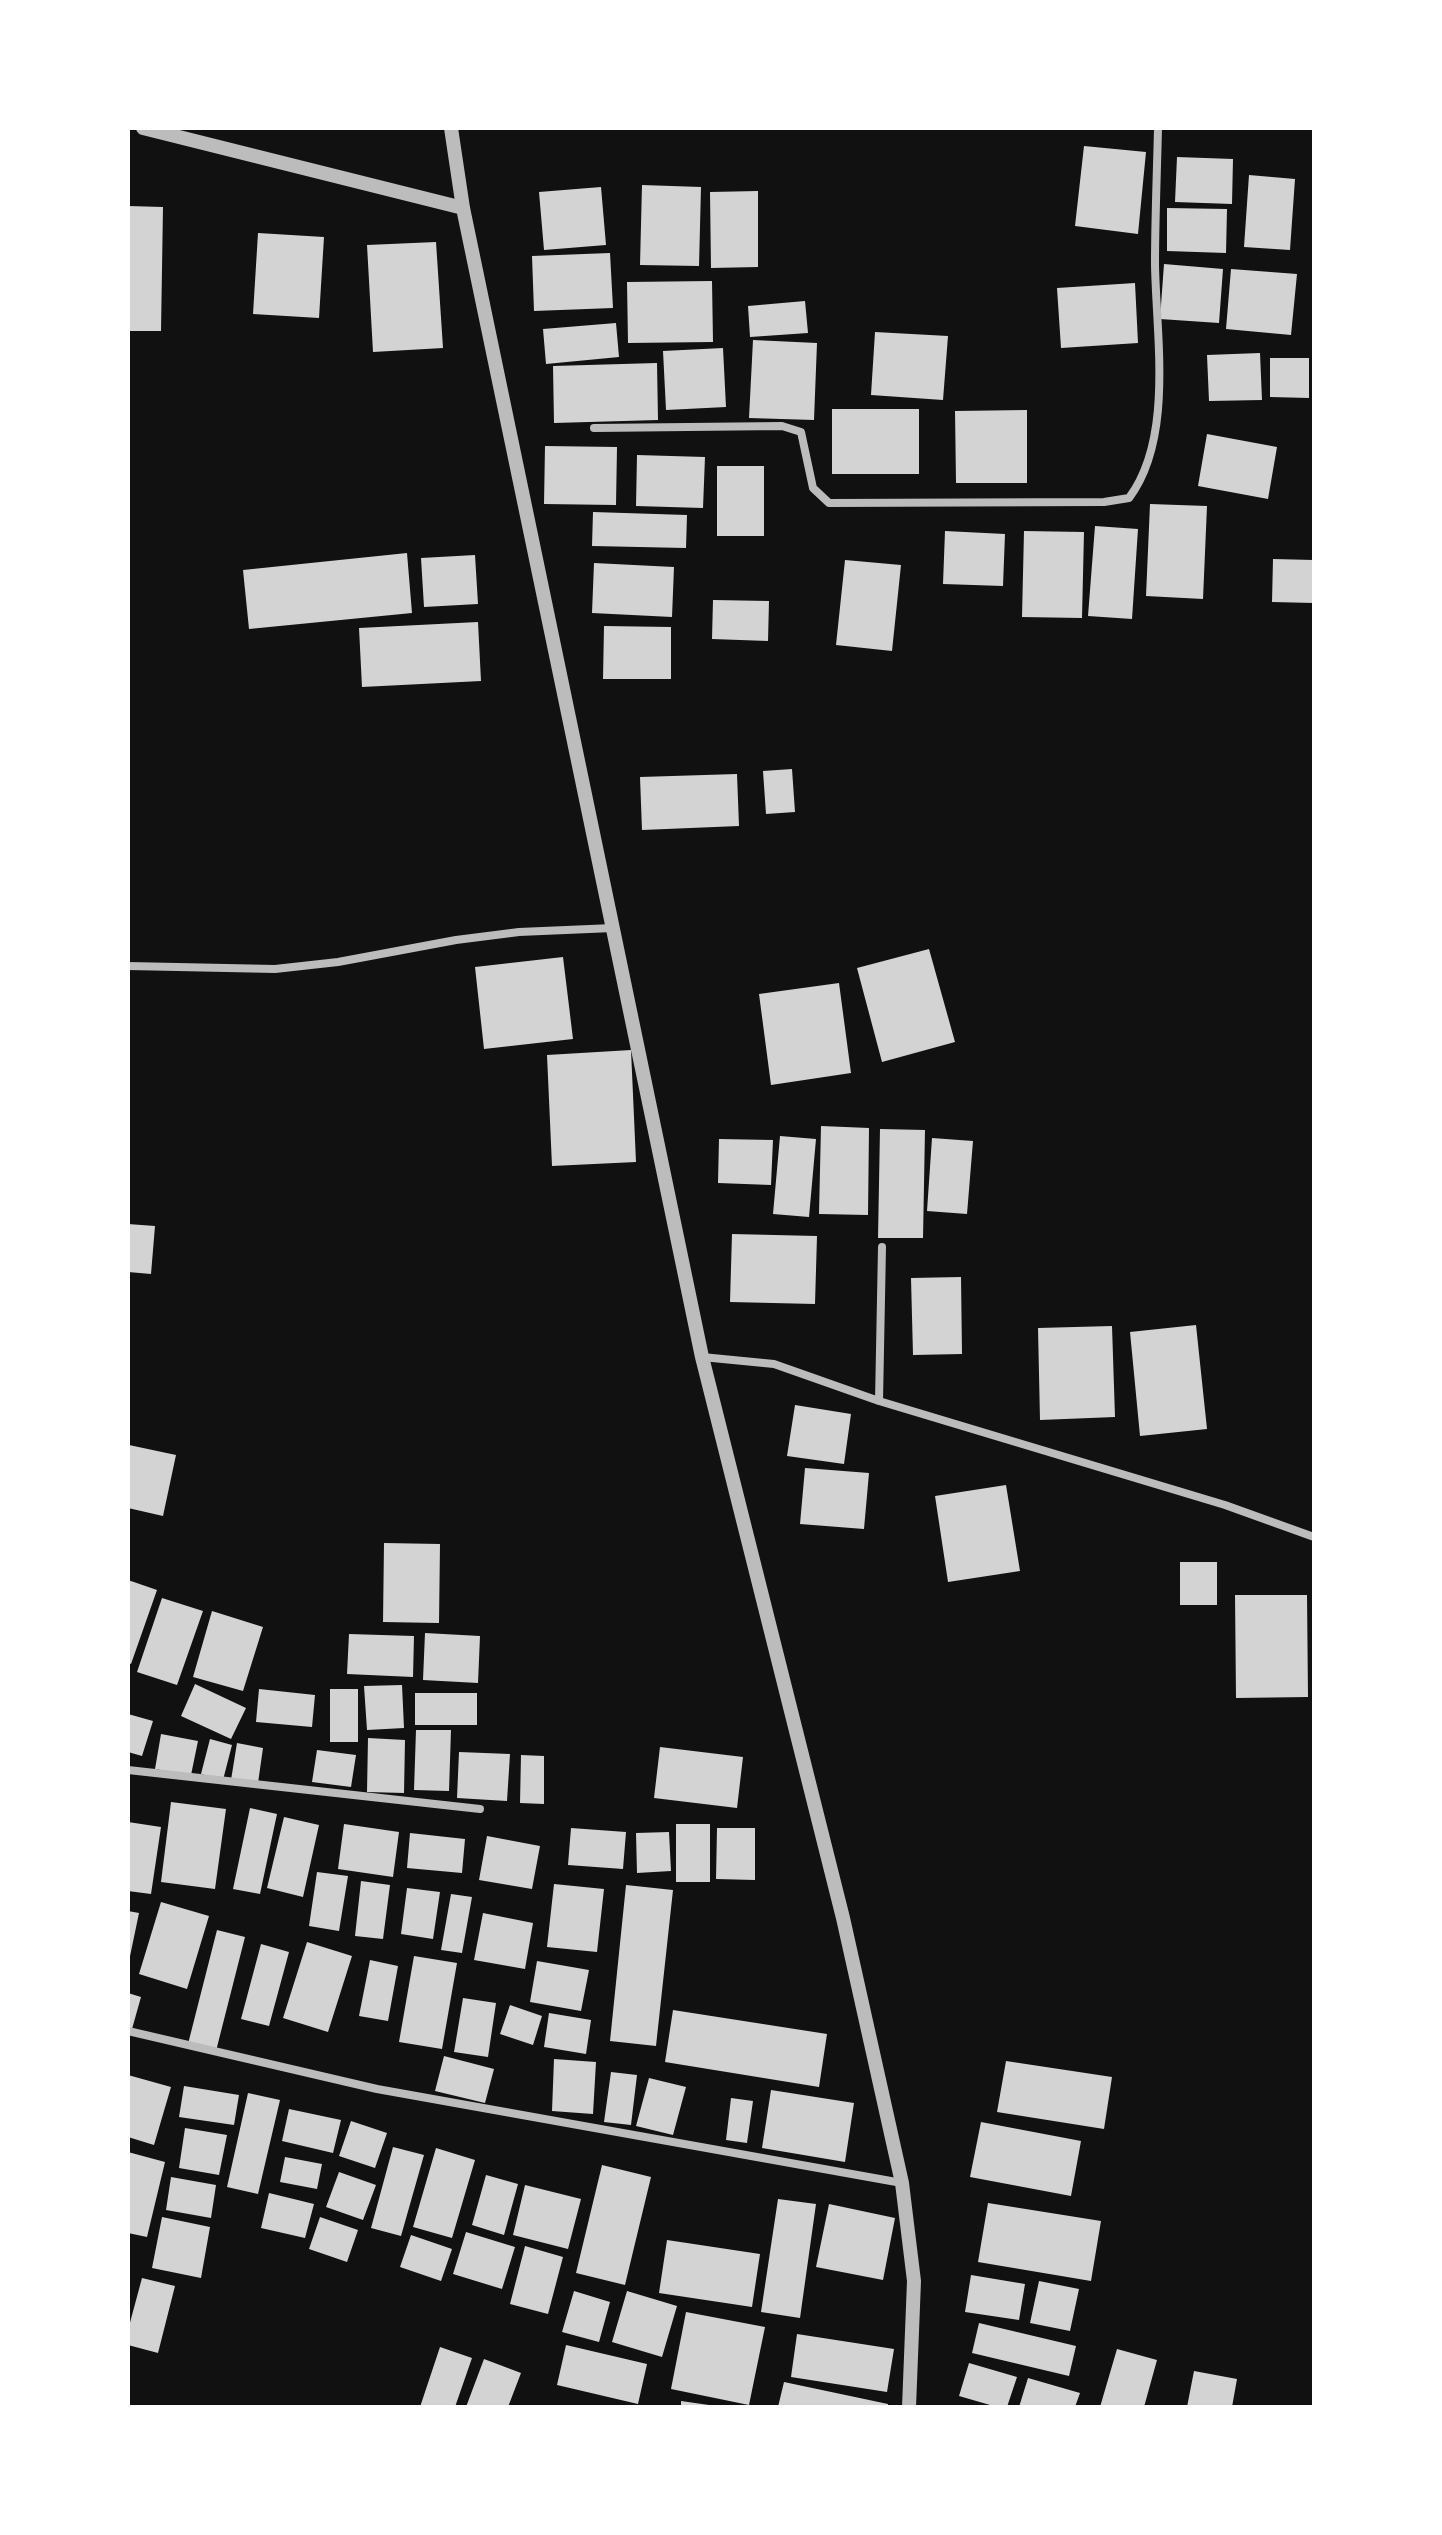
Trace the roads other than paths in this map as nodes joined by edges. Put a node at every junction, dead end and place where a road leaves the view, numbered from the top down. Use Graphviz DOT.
graph roads {
  1 [pos="143,128"];
  2 [pos="451,128"];
  3 [pos="1158,128"];
  4 [pos="463,208"];
  5 [pos="594,428"];
  6 [pos="613,928"];
  7 [pos="128,966"];
  8 [pos="882,1247"];
  9 [pos="702,1357"];
  10 [pos="879,1401"];
  11 [pos="1314,1537"];
  12 [pos="128,1770"];
  13 [pos="480,1809"];
  14 [pos="128,2031"];
  15 [pos="902,2183"];
  16 [pos="909,2407"];
  1 -- 4 [label="street"];
  2 -- 4 [label="street"];
  3 -- 5 [label="street"];
  4 -- 6 [label="street"];
  6 -- 7 [label="street"];
  6 -- 9 [label="street"];
  8 -- 10 [label="street"];
  9 -- 10 [label="street"];
  9 -- 15 [label="street"];
  10 -- 11 [label="street"];
  12 -- 13 [label="street"];
  14 -- 15 [label="street"];
  15 -- 16 [label="street"];
}
